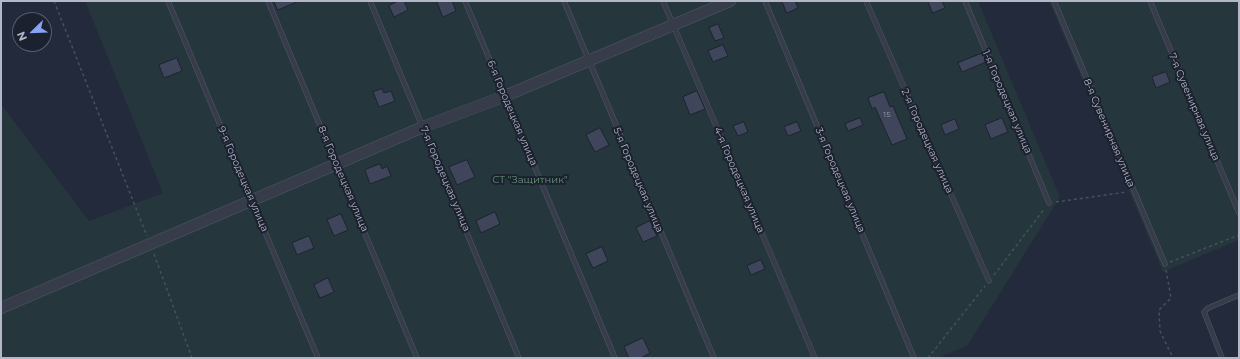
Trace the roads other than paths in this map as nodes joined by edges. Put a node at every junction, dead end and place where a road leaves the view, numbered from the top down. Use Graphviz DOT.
graph roads {
  1 [pos="168,1"];
  2 [pos="268,1"];
  3 [pos="370,1"];
  4 [pos="465,1"];
  5 [pos="564,1"];
  6 [pos="663,1"];
  7 [pos="730,1"];
  8 [pos="765,1"];
  9 [pos="866,1"];
  10 [pos="965,1"];
  11 [pos="1054,1"];
  12 [pos="1150,1"];
  13 [pos="673,25"];
  14 [pos="588,61"];
  15 [pos="505,96"];
  16 [pos="423,127"];
  17 [pos="337,164"];
  18 [pos="252,201"];
  19 [pos="1049,203"];
  20 [pos="1239,213"];
  21 [pos="1165,264"];
  22 [pos="989,281"];
  23 [pos="1239,295"];
  24 [pos="1,308"];
  25 [pos="318,358"];
  26 [pos="417,358"];
  27 [pos="519,358"];
  28 [pos="616,358"];
  29 [pos="714,358"];
  30 [pos="815,358"];
  31 [pos="914,358"];
  32 [pos="1222,358"];
  1 -- 18 [label="lane, 9-я Городецкая улица"];
  2 -- 17 [label="lane, 8-я Городецкая улица"];
  3 -- 16 [label="lane, 7-я Городецкая улица"];
  4 -- 15 [label="lane, 6-я Городецкая улица"];
  5 -- 14 [label="lane, 5-я Городецкая улица"];
  6 -- 13 [label="lane, 4-я Городецкая улица"];
  7 -- 13 [label="street"];
  8 -- 31 [label="lane, 3-я Городецкая улица"];
  9 -- 22 [label="lane, 2-я Городецкая улица"];
  10 -- 19 [label="lane, 1-я Городецкая улица"];
  11 -- 21 [label="lane, 8-я Сувенирная улица"];
  12 -- 20 [label="lane, 7-я Сувенирная улица"];
  13 -- 14 [label="street"];
  13 -- 30 [label="lane, 4-я Городецкая улица"];
  14 -- 15 [label="street"];
  14 -- 29 [label="lane, 5-я Городецкая улица"];
  15 -- 16 [label="street"];
  15 -- 28 [label="lane, 6-я Городецкая улица"];
  16 -- 17 [label="street"];
  16 -- 27 [label="lane, 7-я Городецкая улица"];
  17 -- 18 [label="street"];
  17 -- 26 [label="lane, 8-я Городецкая улица"];
  18 -- 24 [label="street"];
  18 -- 25 [label="lane, 9-я Городецкая улица"];
  23 -- 32 [label="lane"];
}
